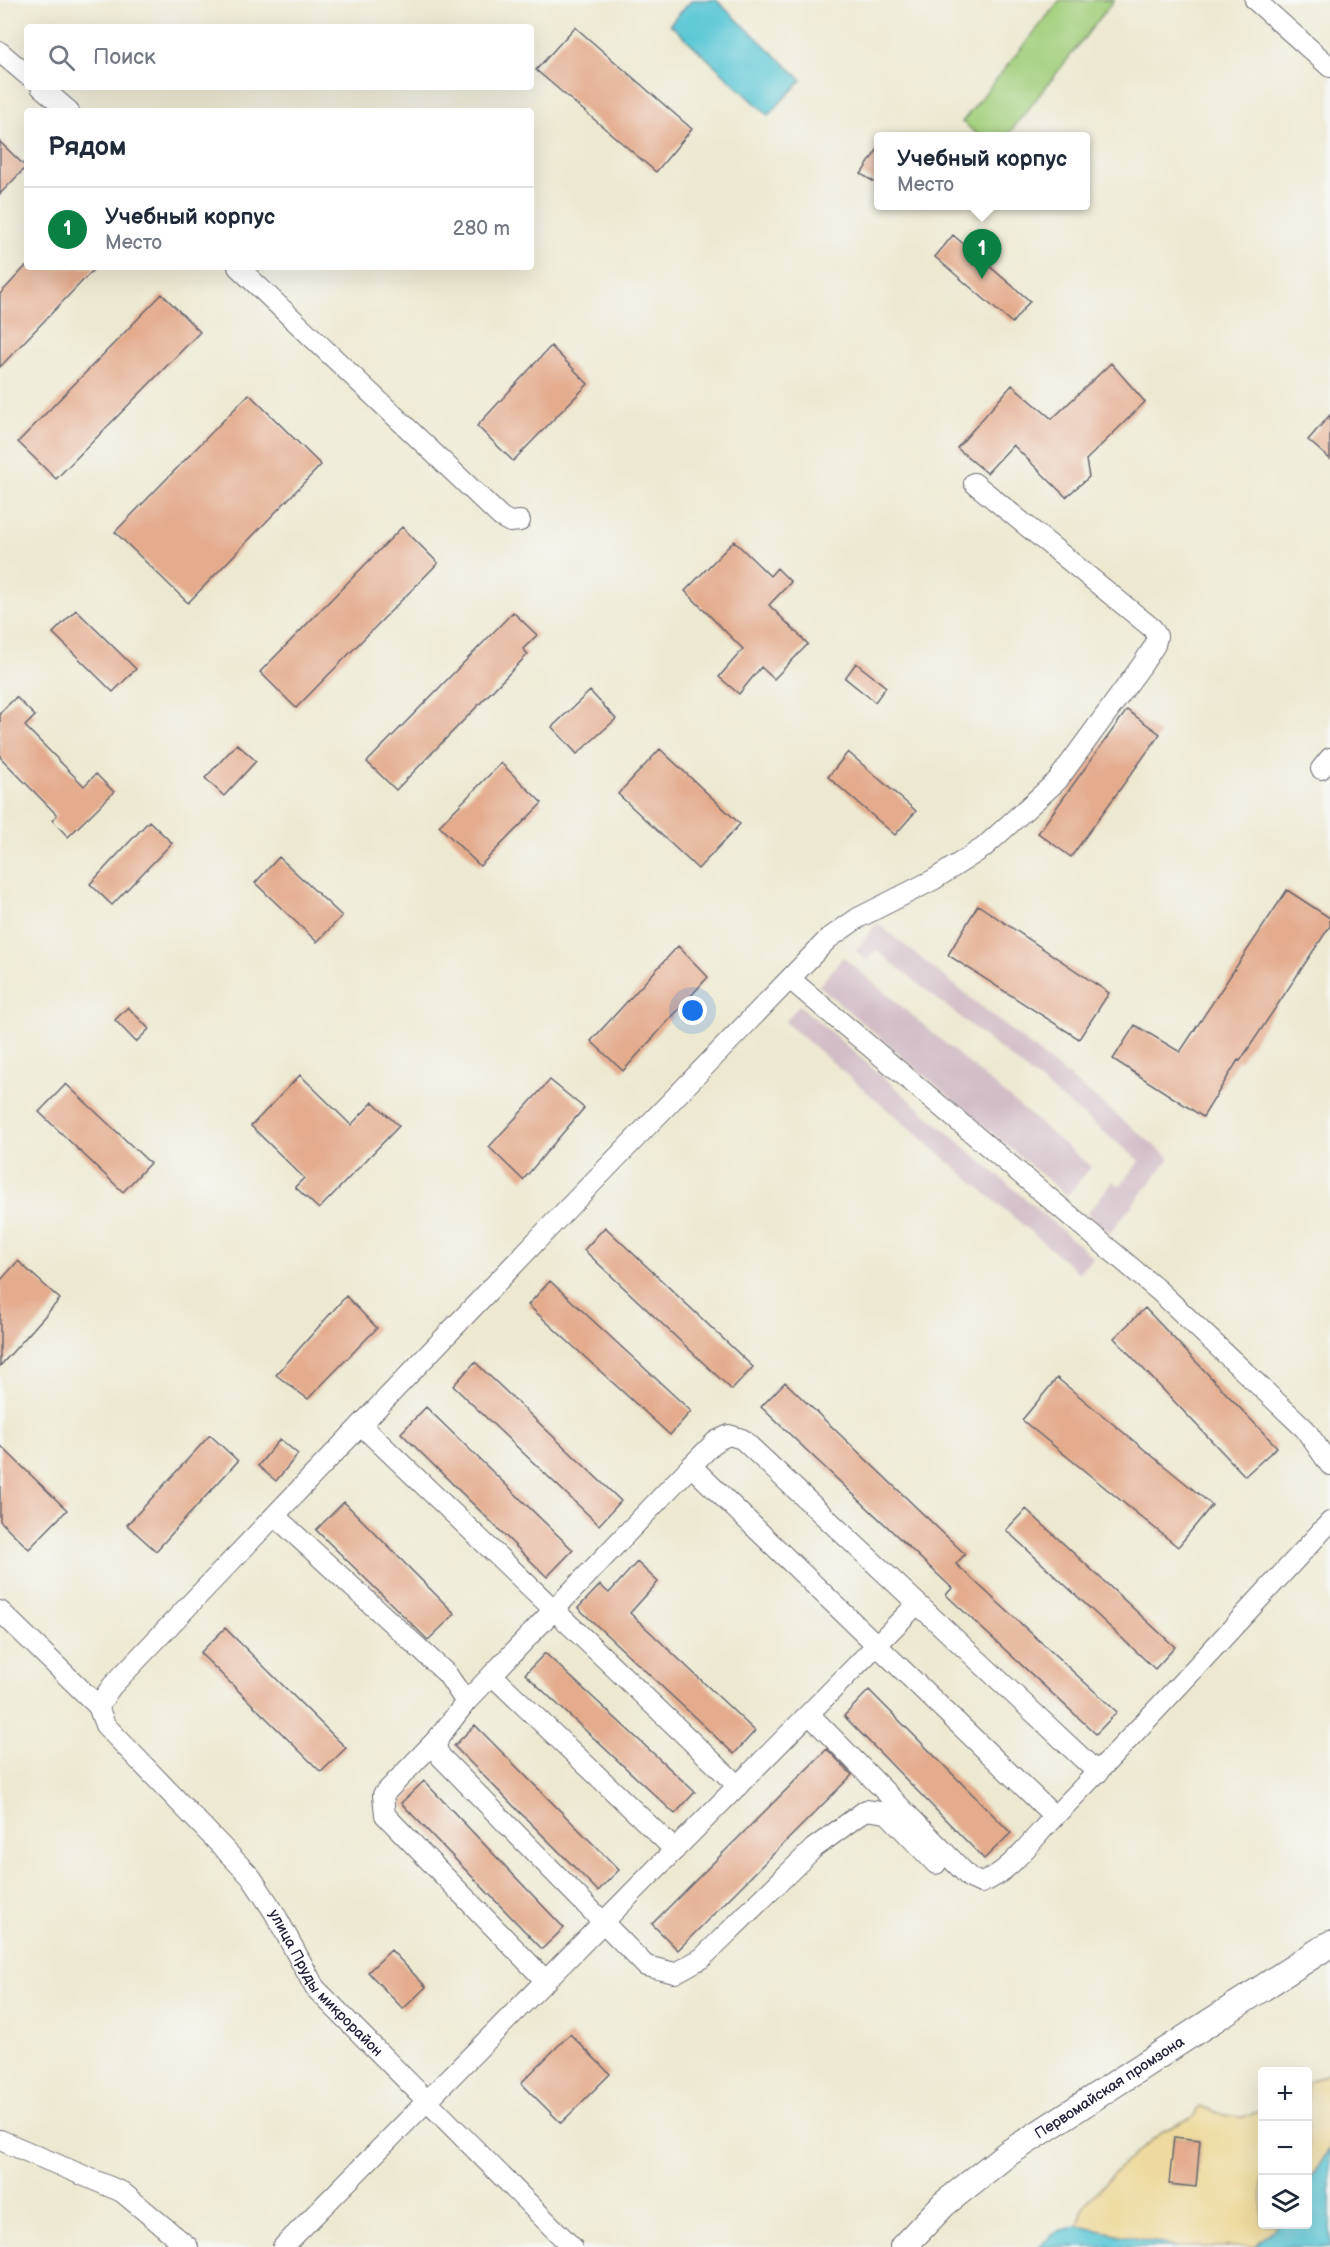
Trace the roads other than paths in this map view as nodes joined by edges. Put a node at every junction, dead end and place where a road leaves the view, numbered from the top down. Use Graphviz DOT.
graph roads {
  1 [pos="1255,0"];
  2 [pos="0,52"];
  3 [pos="1330,67"];
  4 [pos="24,72"];
  5 [pos="44,90"];
  6 [pos="66,108"];
  7 [pos="241,270"];
  8 [pos="974,483"];
  9 [pos="520,521"];
  10 [pos="790,979"];
  11 [pos="361,1425"];
  12 [pos="1330,1465"];
  13 [pos="691,1466"];
  14 [pos="275,1516"];
  15 [pos="1330,1522"];
  16 [pos="917,1604"];
  17 [pos="0,1611"];
  18 [pos="554,1611"];
  19 [pos="877,1644"];
  20 [pos="492,1675"];
  21 [pos="466,1702"];
  22 [pos="98,1706"];
  23 [pos="809,1714"];
  24 [pos="439,1737"];
  25 [pos="1098,1773"];
  26 [pos="738,1786"];
  27 [pos="1054,1816"];
  28 [pos="675,1850"];
  29 [pos="936,1864"];
  30 [pos="604,1922"];
  31 [pos="1330,1944"];
  32 [pos="546,1981"];
  33 [pos="427,2102"];
  34 [pos="0,2140"];
  35 [pos="188,2247"];
  36 [pos="283,2247"];
  37 [pos="572,2247"];
  38 [pos="903,2247"];
  1 -- 3 [label="street"];
  2 -- 4 [label="street"];
  5 -- 6 [label="street"];
  7 -- 9 [label="street"];
  8 -- 10 [label="street"];
  10 -- 11 [label="street"];
  10 -- 12 [label="street"];
  11 -- 14 [label="street"];
  11 -- 18 [label="street"];
  13 -- 16 [label="street"];
  13 -- 18 [label="street"];
  13 -- 19 [label="street"];
  14 -- 21 [label="street"];
  14 -- 22 [label="street"];
  15 -- 25 [label="street"];
  16 -- 19 [label="street"];
  16 -- 25 [label="street"];
  17 -- 22 [label="street, улица Пруды микрорайон"];
  18 -- 20 [label="street"];
  18 -- 26 [label="street"];
  19 -- 23 [label="street"];
  19 -- 27 [label="street"];
  20 -- 21 [label="street"];
  20 -- 28 [label="street"];
  21 -- 24 [label="street"];
  22 -- 33 [label="street, улица Пруды микрорайон"];
  23 -- 26 [label="street"];
  23 -- 27 [label="street"];
  24 -- 30 [label="street"];
  24 -- 32 [label="street"];
  25 -- 27 [label="street"];
  26 -- 28 [label="street"];
  28 -- 30 [label="street"];
  29 -- 30 [label="street"];
  30 -- 32 [label="street"];
  31 -- 38 [label="main road, Первомайская промзона"];
  32 -- 33 [label="street"];
  33 -- 36 [label="street"];
  33 -- 37 [label="street, улица Пруды микрорайон"];
  34 -- 35 [label="street"];
}
